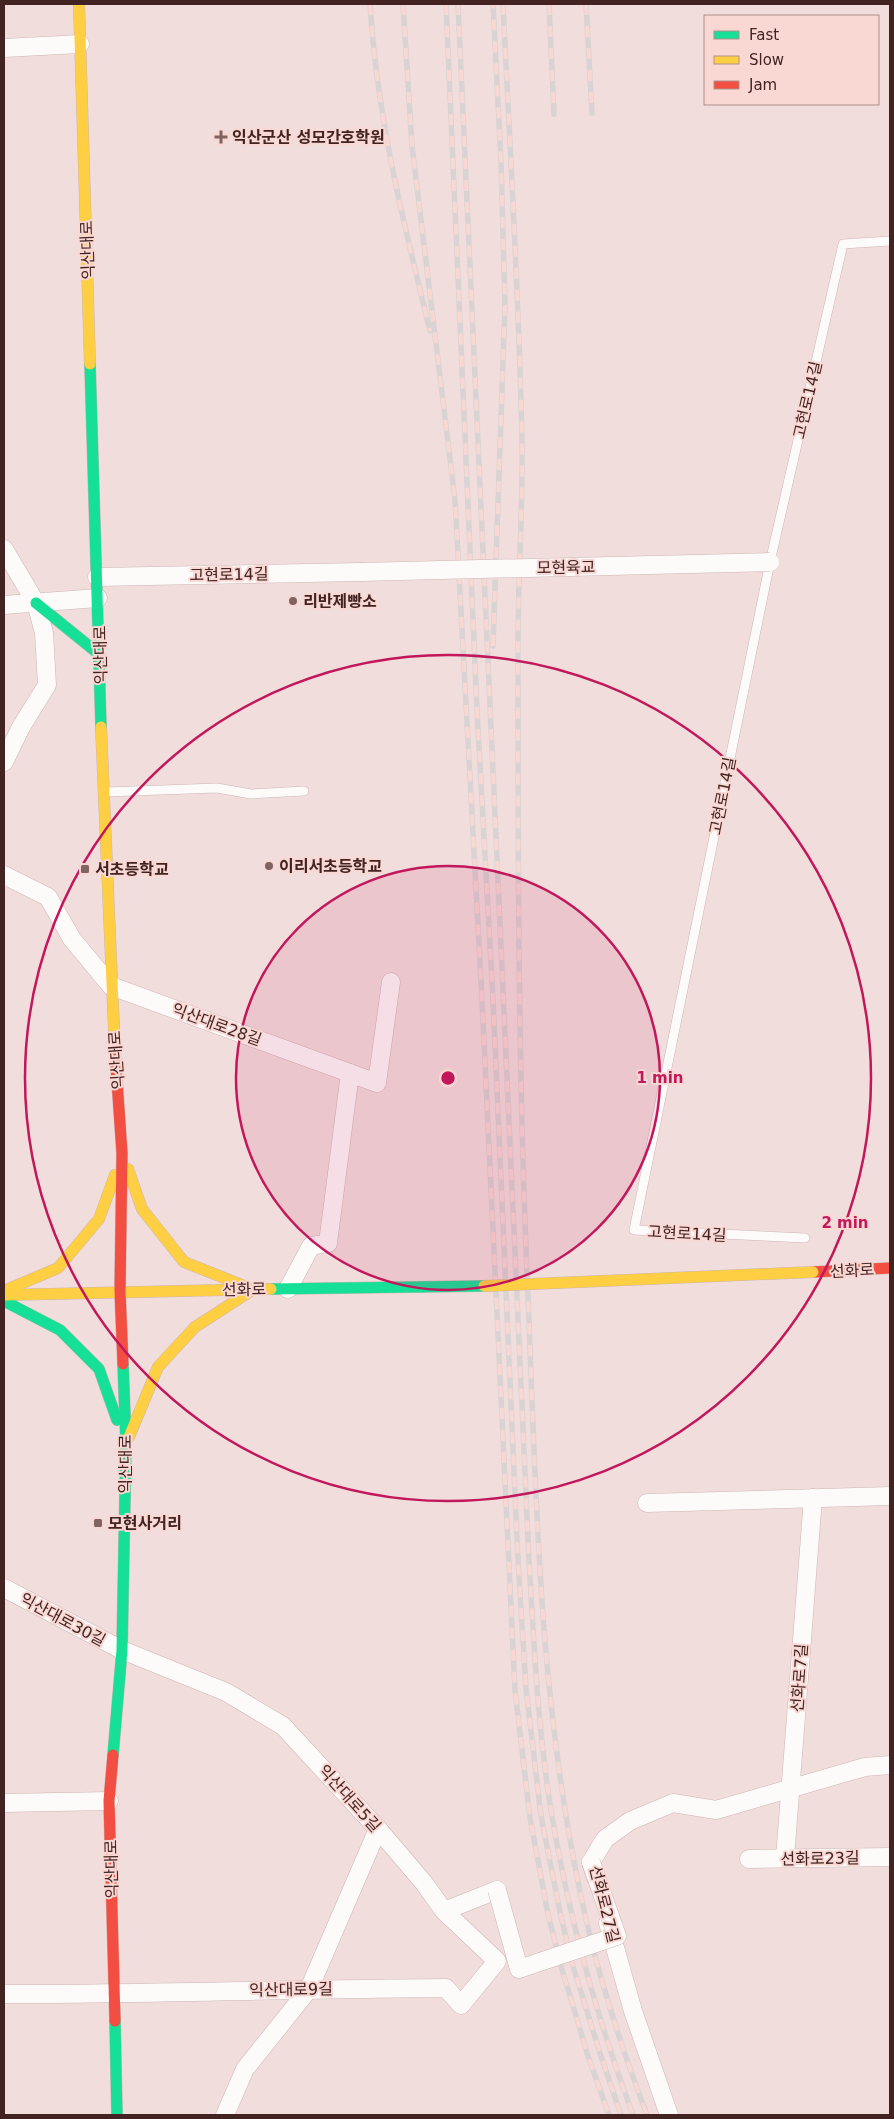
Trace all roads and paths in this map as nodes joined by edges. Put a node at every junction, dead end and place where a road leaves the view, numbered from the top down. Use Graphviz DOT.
graph roads {
  1 [pos="79,4"];
  2 [pos="80,44"];
  3 [pos="4,48"];
  4 [pos="890,241"];
  5 [pos="4,549"];
  6 [pos="770,562"];
  7 [pos="361,572"];
  8 [pos="97,577"];
  9 [pos="98,598"];
  10 [pos="36,603"];
  11 [pos="4,605"];
  12 [pos="100,655"];
  13 [pos="4,762"];
  14 [pos="304,791"];
  15 [pos="103,792"];
  16 [pos="4,875"];
  17 [pos="391,982"];
  18 [pos="111,986"];
  19 [pos="350,1073"];
  20 [pos="122,1153"];
  21 [pos="805,1238"];
  22 [pos="890,1268"];
  23 [pos="254,1289"];
  24 [pos="288,1289"];
  25 [pos="4,1291"];
  26 [pos="120,1291"];
  27 [pos="4,1295"];
  28 [pos="4,1301"];
  29 [pos="126,1444"];
  30 [pos="890,1496"];
  31 [pos="813,1498"];
  32 [pos="646,1502"];
  33 [pos="4,1588"];
  34 [pos="122,1650"];
  35 [pos="890,1765"];
  36 [pos="791,1788"];
  37 [pos="109,1801"];
  38 [pos="4,1803"];
  39 [pos="378,1829"];
  40 [pos="890,1857"];
  41 [pos="785,1858"];
  42 [pos="749,1859"];
  43 [pos="592,1862"];
  44 [pos="444,1911"];
  45 [pos="309,1988"];
  46 [pos="4,1994"];
  47 [pos="113,1994"];
  48 [pos="461,2005"];
  49 [pos="117,2115"];
  50 [pos="224,2115"];
  51 [pos="669,2115"];
  1 -- 2 [label="street, 익산대로"];
  2 -- 3 [label="street"];
  2 -- 8 [label="street, 익산대로"];
  4 -- 6 [label="lane, 고현로14길"];
  5 -- 10 [label="street"];
  6 -- 7 [label="street, 모현육교, bridge"];
  6 -- 21 [label="lane, 고현로14길"];
  7 -- 8 [label="street, 고현로14길"];
  8 -- 9 [label="street, 익산대로"];
  9 -- 10 [label="street"];
  9 -- 12 [label="street, 익산대로"];
  10 -- 11 [label="street"];
  10 -- 12 [label="street"];
  10 -- 13 [label="street"];
  12 -- 15 [label="street, 익산대로"];
  14 -- 15 [label="lane"];
  15 -- 18 [label="street, 익산대로"];
  16 -- 18 [label="street"];
  17 -- 19 [label="street, 익산대로28길"];
  18 -- 19 [label="street, 익산대로28길"];
  18 -- 20 [label="street, 익산대로"];
  19 -- 24 [label="street"];
  20 -- 23 [label="street"];
  20 -- 25 [label="street"];
  20 -- 26 [label="street, 익산대로"];
  22 -- 24 [label="street, 선화로, bridge"];
  23 -- 24 [label="street, 선화로"];
  23 -- 26 [label="street, 선화로"];
  23 -- 29 [label="street"];
  26 -- 27 [label="street, 선화로"];
  26 -- 29 [label="street, 익산대로"];
  28 -- 29 [label="street"];
  29 -- 34 [label="street, 익산대로"];
  30 -- 31 [label="street"];
  31 -- 32 [label="street"];
  31 -- 36 [label="street, 선화로7길"];
  33 -- 34 [label="street, 익산대로30길"];
  34 -- 37 [label="street, 익산대로"];
  34 -- 39 [label="street, 익산대로5길"];
  35 -- 36 [label="street, 선화로27길"];
  36 -- 41 [label="street, 선화로7길"];
  36 -- 43 [label="street, 선화로27길"];
  37 -- 38 [label="street"];
  37 -- 47 [label="street, 익산대로"];
  39 -- 44 [label="street, 익산대로5길"];
  39 -- 45 [label="street"];
  40 -- 41 [label="street, 선화로23길"];
  41 -- 42 [label="street, 선화로23길"];
  43 -- 44 [label="street, bridge"];
  43 -- 51 [label="street, 선화로27길"];
  44 -- 48 [label="street, 익산대로5길"];
  45 -- 47 [label="street, 익산대로9길"];
  45 -- 48 [label="street, 익산대로9길"];
  45 -- 50 [label="street"];
  46 -- 47 [label="street, 익산대로9길"];
  47 -- 49 [label="street, 익산대로"];
}
